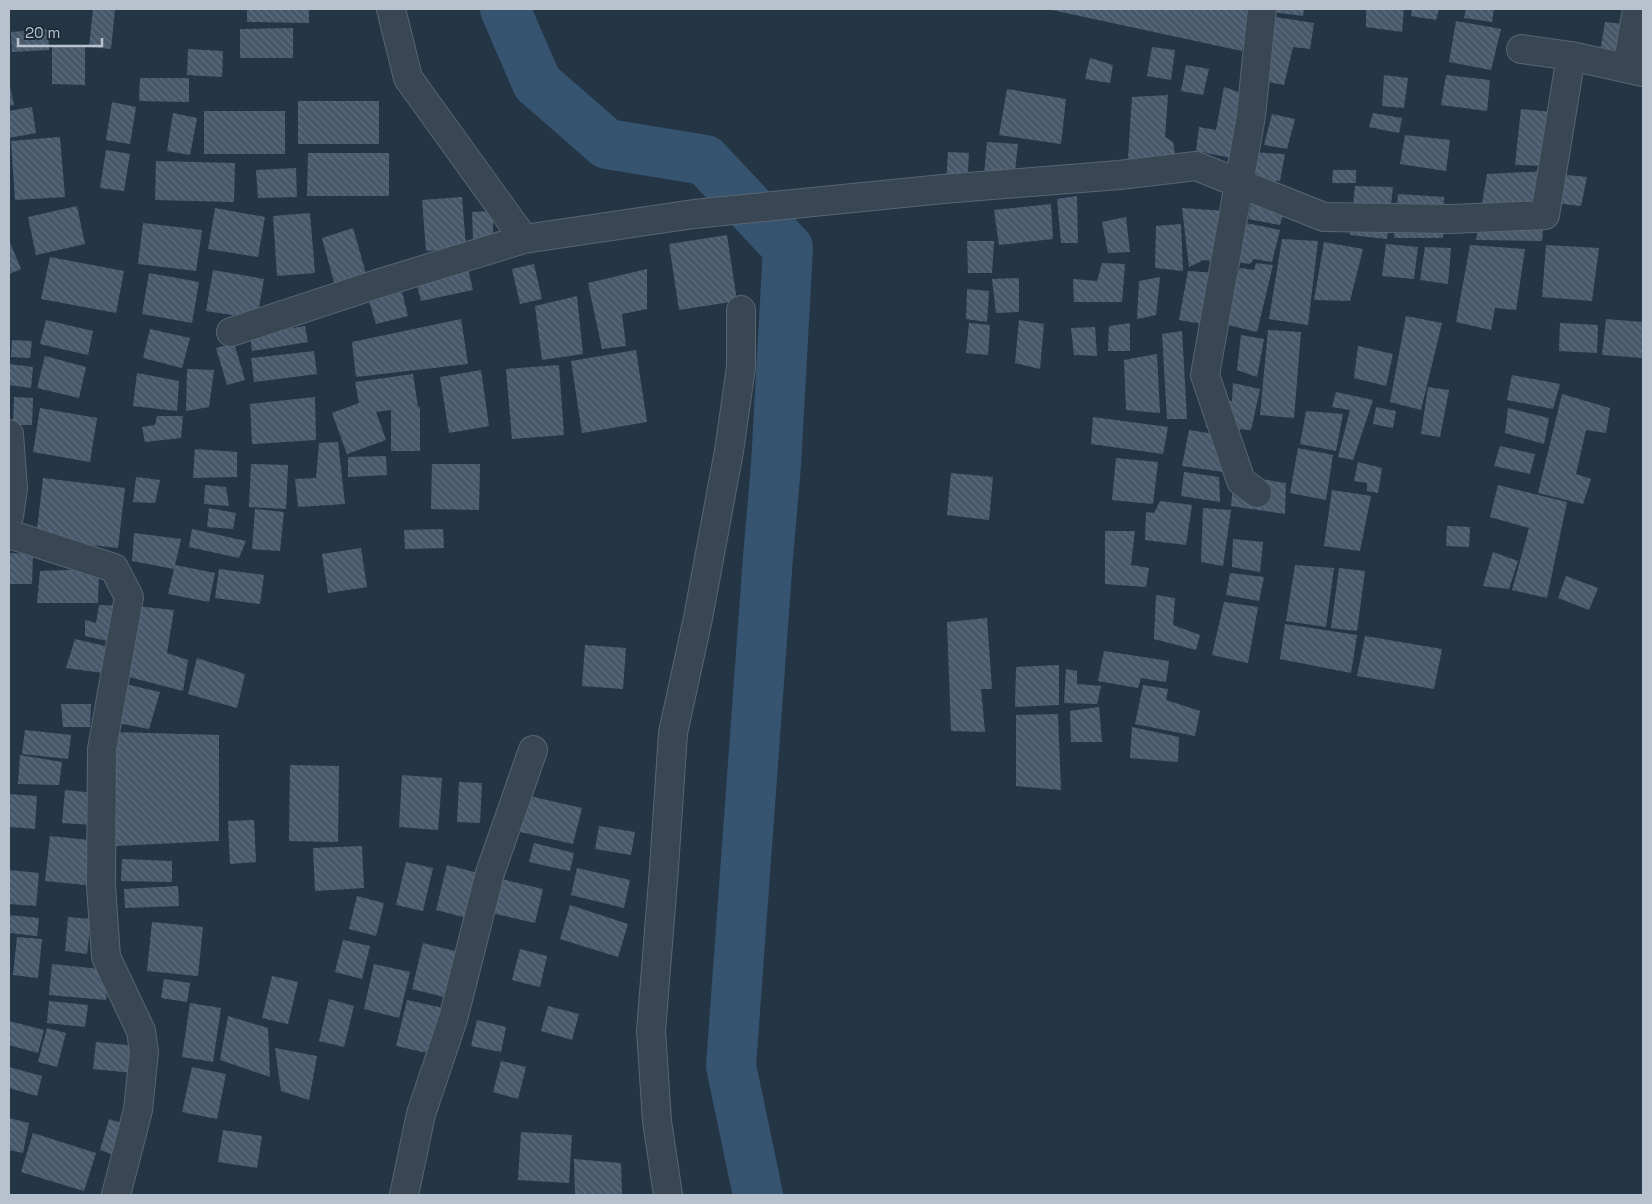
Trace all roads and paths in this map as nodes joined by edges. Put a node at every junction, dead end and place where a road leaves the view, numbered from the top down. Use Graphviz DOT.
graph roads {
  1 [pos="390,9"];
  2 [pos="1262,9"];
  3 [pos="1637,9"];
  4 [pos="1521,49"];
  5 [pos="1571,56"];
  6 [pos="1635,70"];
  7 [pos="1239,182"];
  8 [pos="524,239"];
  9 [pos="741,310"];
  10 [pos="231,332"];
  11 [pos="9,434"];
  12 [pos="1257,493"];
  13 [pos="9,516"];
  14 [pos="9,534"];
  15 [pos="533,750"];
  16 [pos="116,1195"];
  17 [pos="404,1195"];
  18 [pos="668,1195"];
  1 -- 8 [label="street"];
  2 -- 7 [label="street"];
  3 -- 6 [label="street"];
  4 -- 5 [label="street"];
  5 -- 6 [label="street"];
  5 -- 7 [label="street"];
  7 -- 8 [label="street"];
  7 -- 12 [label="street"];
  8 -- 10 [label="street"];
  9 -- 18 [label="street"];
  11 -- 13 [label="street"];
  14 -- 16 [label="street"];
  15 -- 17 [label="street"];
}
